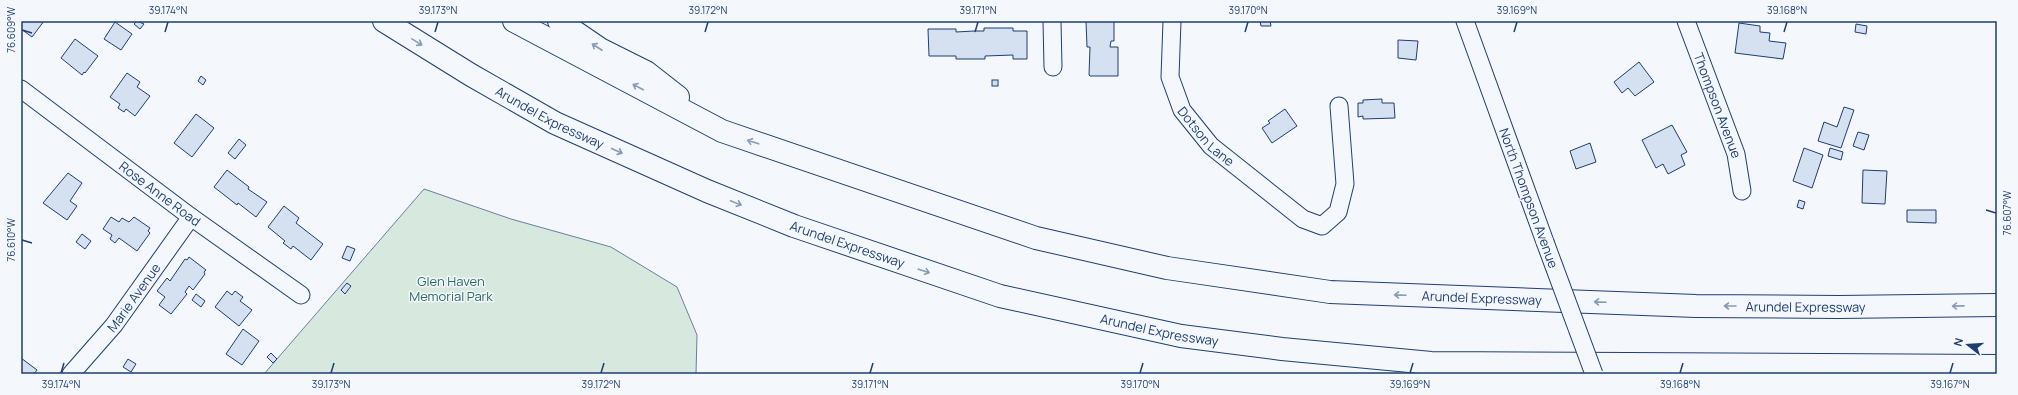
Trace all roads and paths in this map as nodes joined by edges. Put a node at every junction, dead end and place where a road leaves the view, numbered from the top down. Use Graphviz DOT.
graph roads {
  1 [pos="384,21"];
  2 [pos="514,21"];
  3 [pos="559,21"];
  4 [pos="1052,21"];
  5 [pos="1172,21"];
  6 [pos="1465,21"];
  7 [pos="1686,21"];
  8 [pos="1053,67"];
  9 [pos="21,89"];
  10 [pos="1339,106"];
  11 [pos="722,132"];
  12 [pos="1742,191"];
  13 [pos="191,217"];
  14 [pos="301,295"];
  15 [pos="1997,305"];
  16 [pos="1997,366"];
  17 [pos="72,374"];
  18 [pos="1594,374"];
  1 -- 16 [label="highway, Arundel Expressway, one-way"];
  11 -- 2 [label="highway, Arundel Expressway, one-way"];
  11 -- 3 [label="highway, one-way"];
  4 -- 8 [label="street"];
  5 -- 10 [label="street, Dotson Lane"];
  6 -- 18 [label="street, North Thompson Avenue, bridge"];
  7 -- 12 [label="street, Thompson Avenue"];
  9 -- 13 [label="street, Rose Anne Road"];
  15 -- 11 [label="highway, Arundel Expressway, one-way"];
  13 -- 14 [label="street, Rose Anne Road"];
  13 -- 17 [label="street, Marie Avenue"];
}
